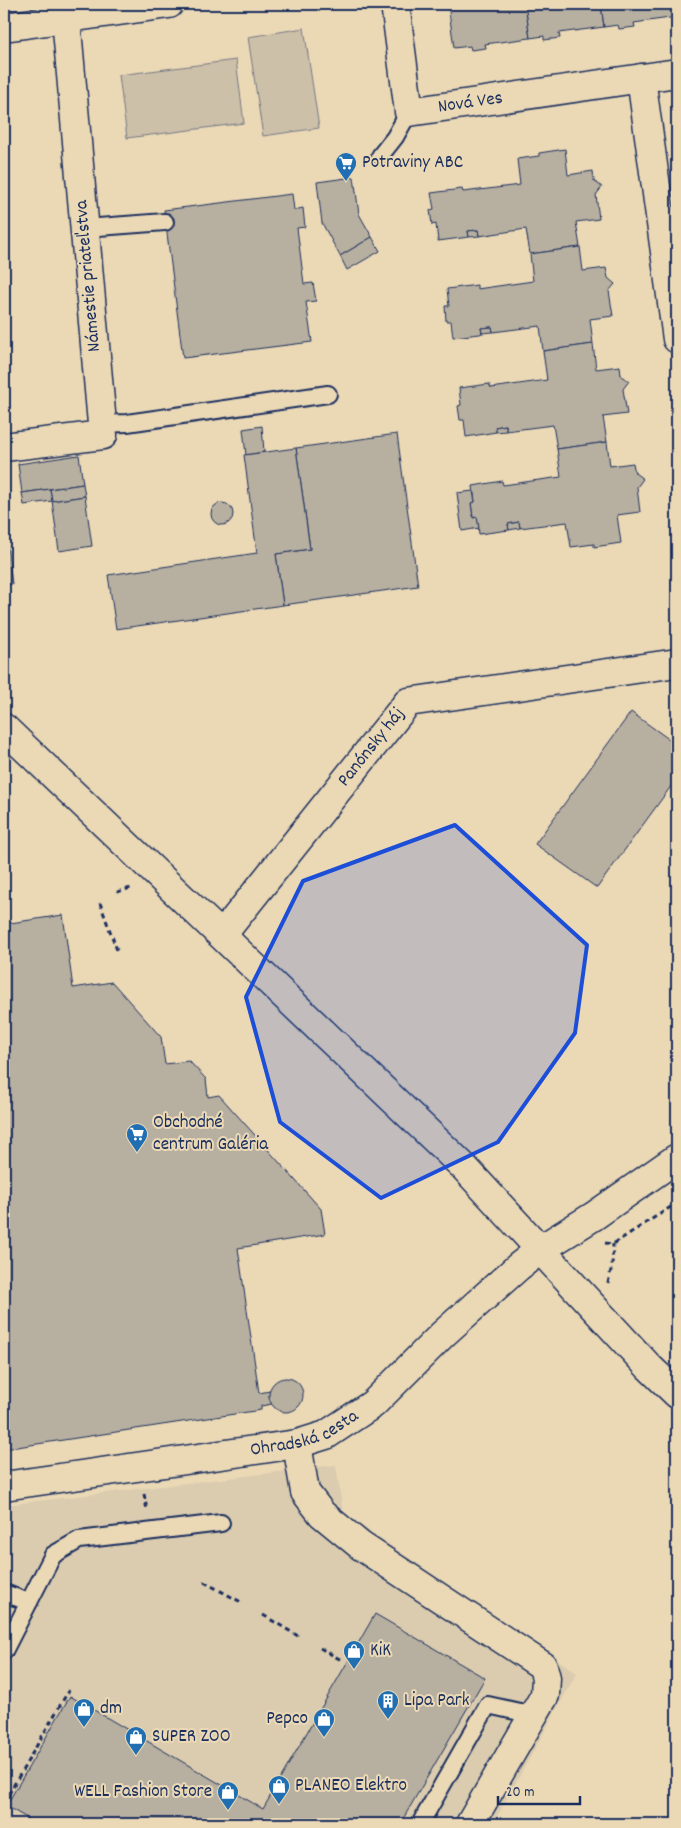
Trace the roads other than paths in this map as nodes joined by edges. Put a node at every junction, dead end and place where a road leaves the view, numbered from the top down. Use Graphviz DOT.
graph roads {
  1 [pos="169,4"];
  2 [pos="395,4"];
  3 [pos="66,18"];
  4 [pos="4,27"];
  5 [pos="677,73"];
  6 [pos="641,78"];
  7 [pos="409,112"];
  8 [pos="380,156"];
  9 [pos="165,222"];
  10 [pos="85,228"];
  11 [pos="677,339"];
  12 [pos="328,394"];
  13 [pos="102,424"];
  14 [pos="4,447"];
  15 [pos="677,664"];
  16 [pos="4,728"];
  17 [pos="222,935"];
  18 [pos="677,1158"];
  19 [pos="541,1249"];
  20 [pos="677,1394"];
  21 [pos="297,1444"];
  22 [pos="4,1486"];
  23 [pos="221,1523"];
  24 [pos="4,1593"];
  25 [pos="29,1602"];
  26 [pos="4,1651"];
  27 [pos="533,1715"];
  28 [pos="420,1824"];
  29 [pos="470,1824"];
  1 -- 3 [label="street"];
  2 -- 7 [label="street"];
  3 -- 4 [label="street"];
  3 -- 10 [label="street, Námestie priateľstva"];
  5 -- 6 [label="street, Nová Ves"];
  6 -- 7 [label="street, Nová Ves"];
  6 -- 11 [label="street"];
  7 -- 8 [label="lane"];
  9 -- 10 [label="lane"];
  10 -- 13 [label="street, Námestie priateľstva"];
  12 -- 13 [label="lane"];
  13 -- 14 [label="street"];
  15 -- 17 [label="street, Panónsky háj"];
  16 -- 17 [label="street"];
  17 -- 19 [label="street"];
  18 -- 19 [label="street, Ohradská cesta"];
  19 -- 20 [label="street"];
  19 -- 21 [label="street, Ohradská cesta"];
  21 -- 22 [label="street, Ohradská cesta"];
  21 -- 27 [label="street"];
  23 -- 25 [label="lane"];
  24 -- 25 [label="lane"];
  25 -- 26 [label="lane"];
  27 -- 28 [label="lane"];
  27 -- 29 [label="street"];
}
